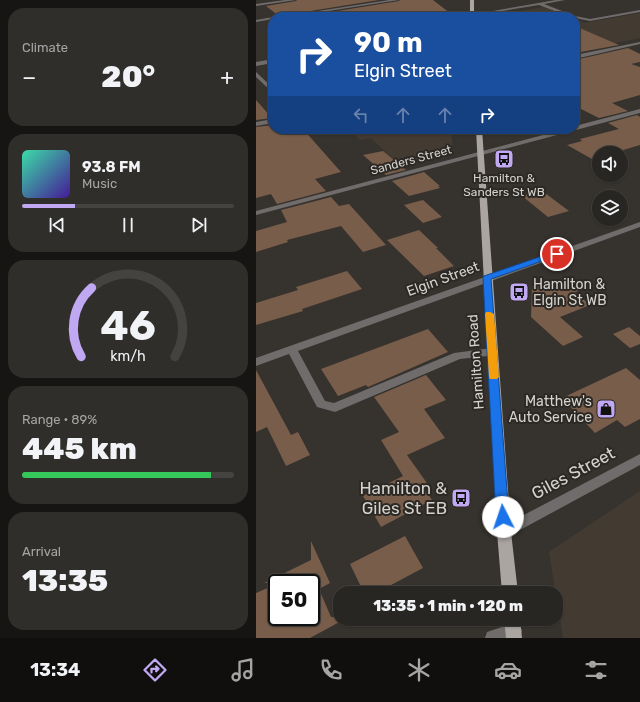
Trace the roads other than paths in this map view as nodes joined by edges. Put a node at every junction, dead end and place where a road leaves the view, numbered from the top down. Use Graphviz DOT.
graph roads {
  1 [pos="294,0"];
  2 [pos="397,0"];
  3 [pos="472,0"];
  4 [pos="563,0"];
  5 [pos="550,1"];
  6 [pos="538,4"];
  7 [pos="256,5"];
  8 [pos="640,11"];
  9 [pos="315,12"];
  10 [pos="472,12"];
  11 [pos="494,12"];
  12 [pos="561,12"];
  13 [pos="580,18"];
  14 [pos="268,19"];
  15 [pos="256,21"];
  16 [pos="640,43"];
  17 [pos="580,56"];
  18 [pos="268,62"];
  19 [pos="256,64"];
  20 [pos="256,74"];
  21 [pos="268,86"];
  22 [pos="640,111"];
  23 [pos="268,121"];
  24 [pos="256,124"];
  25 [pos="580,127"];
  26 [pos="479,134"];
  27 [pos="555,134"];
  28 [pos="480,154"];
  29 [pos="256,213"];
  30 [pos="640,224"];
  31 [pos="487,278"];
  32 [pos="292,349"];
  33 [pos="492,352"];
  34 [pos="256,362"];
  35 [pos="640,459"];
  36 [pos="504,532"];
  37 [pos="509,586"];
  38 [pos="513,629"];
  39 [pos="493,638"];
  1 -- 7 [label="street"];
  2 -- 9 [label="street"];
  3 -- 10 [label="main road"];
  4 -- 5 [label="street"];
  5 -- 6 [label="street"];
  6 -- 11 [label="street"];
  6 -- 12 [label="street"];
  8 -- 13 [label="street"];
  14 -- 15 [label="street"];
  16 -- 17 [label="street"];
  18 -- 19 [label="street"];
  20 -- 21 [label="street"];
  22 -- 25 [label="street, Sanders Street"];
  23 -- 24 [label="street"];
  26 -- 28 [label="main road, Hamilton Road"];
  27 -- 28 [label="street, Sanders Street"];
  28 -- 29 [label="street, Sanders Street"];
  28 -- 31 [label="main road, Hamilton Road"];
  30 -- 31 [label="street, Elgin Street"];
  31 -- 32 [label="street, Elgin Street"];
  31 -- 33 [label="main road, Hamilton Road"];
  32 -- 33 [label="street"];
  32 -- 34 [label="street, Elgin Street"];
  33 -- 36 [label="main road, Hamilton Road"];
  35 -- 36 [label="street, Giles Street"];
  36 -- 37 [label="main road, Hamilton Road"];
  38 -- 39 [label="street"];
}
